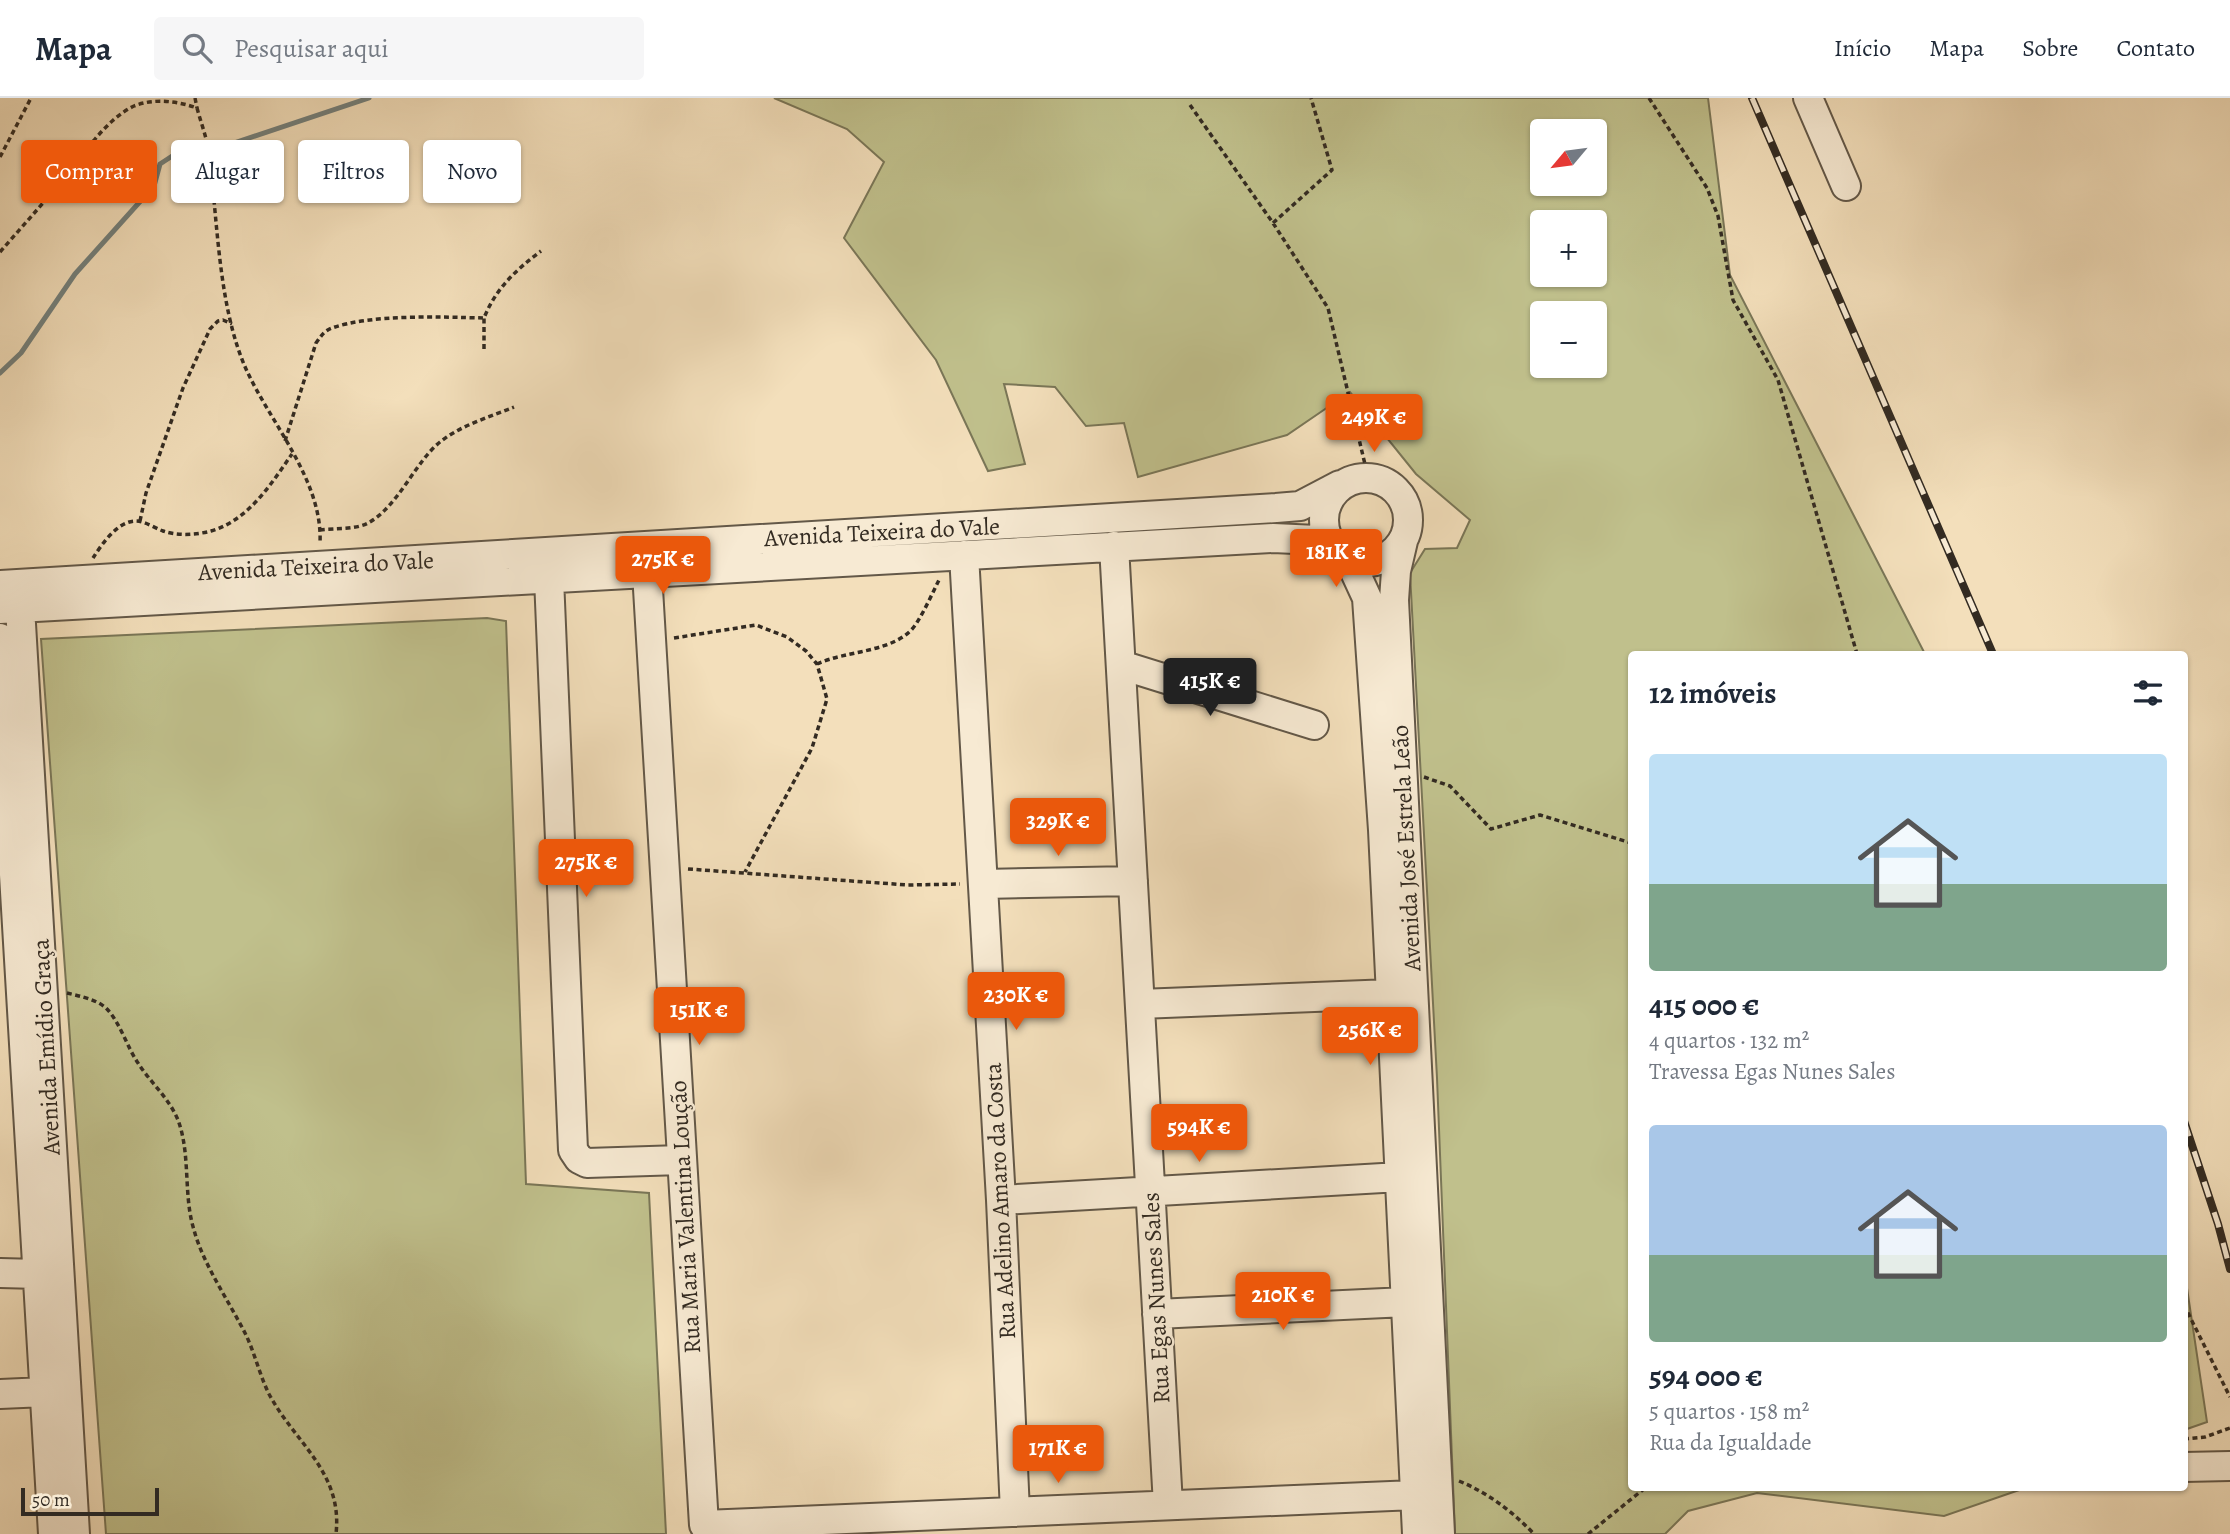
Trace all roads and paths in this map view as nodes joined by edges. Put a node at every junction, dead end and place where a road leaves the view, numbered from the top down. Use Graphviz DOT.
graph roads {
  1 [pos="31,98"];
  2 [pos="195,98"];
  3 [pos="1311,98"];
  4 [pos="1649,98"];
  5 [pos="1808,98"];
  6 [pos="1190,105"];
  7 [pos="197,108"];
  8 [pos="0,157"];
  9 [pos="1846,186"];
  10 [pos="1273,223"];
  11 [pos="541,251"];
  12 [pos="0,252"];
  13 [pos="484,318"];
  14 [pos="233,325"];
  15 [pos="484,349"];
  16 [pos="514,407"];
  17 [pos="285,441"];
  18 [pos="292,454"];
  19 [pos="1368,477"];
  20 [pos="1340,485"];
  21 [pos="140,521"];
  22 [pos="320,530"];
  23 [pos="1403,541"];
  24 [pos="1114,547"];
  25 [pos="1340,552"];
  26 [pos="958,555"];
  27 [pos="317,566"];
  28 [pos="647,572"];
  29 [pos="548,578"];
  30 [pos="82,580"];
  31 [pos="6,598"];
  32 [pos="0,638"];
  33 [pos="651,642"];
  34 [pos="1856,651"];
  35 [pos="817,664"];
  36 [pos="1121,665"];
  37 [pos="1314,725"];
  38 [pos="1402,770"];
  39 [pos="1628,841"];
  40 [pos="664,868"];
  41 [pos="745,873"];
  42 [pos="1133,881"];
  43 [pos="983,884"];
  44 [pos="43,989"];
  45 [pos="1391,994"];
  46 [pos="1140,1004"];
  47 [pos="681,1160"];
  48 [pos="1400,1177"];
  49 [pos="1150,1191"];
  50 [pos="1001,1200"];
  51 [pos="0,1273"];
  52 [pos="38,1274"];
  53 [pos="1406,1303"];
  54 [pos="2188,1313"];
  55 [pos="1157,1314"];
  56 [pos="45,1392"];
  57 [pos="0,1394"];
  58 [pos="2230,1397"];
  59 [pos="2230,1429"];
  60 [pos="2188,1439"];
  61 [pos="2230,1466"];
  62 [pos="2188,1467"];
  63 [pos="1437,1472"];
  64 [pos="1641,1491"];
  65 [pos="1415,1495"];
  66 [pos="1168,1505"];
  67 [pos="1015,1512"];
  68 [pos="53,1534"];
  69 [pos="75,1534"];
  70 [pos="336,1534"];
  71 [pos="1417,1534"];
  72 [pos="1440,1534"];
  73 [pos="1534,1534"];
  74 [pos="1588,1534"];
  1 -- 8 [label="path"];
  2 -- 7 [label="path"];
  3 -- 10 [label="path"];
  4 -- 34 [label="path"];
  5 -- 9 [label="street"];
  6 -- 10 [label="path"];
  7 -- 12 [label="path"];
  7 -- 14 [label="path"];
  10 -- 19 [label="path"];
  11 -- 13 [label="path"];
  13 -- 15 [label="path"];
  13 -- 17 [label="path"];
  14 -- 17 [label="path"];
  14 -- 21 [label="path"];
  16 -- 22 [label="path"];
  17 -- 18 [label="path"];
  18 -- 21 [label="path"];
  18 -- 22 [label="path"];
  19 -- 20 [label="street, Avenida Teixeira do Vale"];
  19 -- 23 [label="street"];
  20 -- 25 [label="street"];
  20 -- 27 [label="street, Avenida Teixeira do Vale"];
  21 -- 30 [label="path"];
  22 -- 27 [label="path"];
  23 -- 25 [label="street, Avenida Teixeira do Vale"];
  23 -- 38 [label="street, Avenida José Estrela Leão"];
  24 -- 25 [label="street, Avenida Teixeira do Vale"];
  24 -- 26 [label="street, Avenida Teixeira do Vale"];
  24 -- 36 [label="street, Rua Egas Nunes Sales"];
  25 -- 45 [label="street, Avenida José Estrela Leão"];
  26 -- 28 [label="street, Avenida Teixeira do Vale"];
  26 -- 35 [label="path"];
  26 -- 43 [label="street, Rua Adelino Amaro da Costa"];
  27 -- 30 [label="street, Avenida Teixeira do Vale"];
  28 -- 29 [label="street, Avenida Teixeira do Vale"];
  28 -- 33 [label="street, Rua Maria Valentina Loução"];
  29 -- 31 [label="street, Avenida Teixeira do Vale"];
  29 -- 47 [label="street"];
  30 -- 31 [label="street, Avenida Teixeira do Vale"];
  31 -- 44 [label="street, Avenida Emídio Graça"];
  32 -- 52 [label="street, Avenida Emídio Graça"];
  33 -- 35 [label="path"];
  33 -- 40 [label="street, Rua Maria Valentina Loução"];
  35 -- 41 [label="path"];
  36 -- 37 [label="street"];
  36 -- 42 [label="street, Rua Egas Nunes Sales"];
  38 -- 39 [label="path"];
  38 -- 63 [label="street, Avenida José Estrela Leão"];
  40 -- 41 [label="path"];
  40 -- 47 [label="street, Rua Maria Valentina Loução"];
  41 -- 43 [label="path"];
  42 -- 43 [label="street"];
  42 -- 46 [label="street, Rua Egas Nunes Sales"];
  43 -- 50 [label="street, Rua Adelino Amaro da Costa"];
  44 -- 69 [label="street, Avenida Emídio Graça"];
  44 -- 70 [label="path"];
  45 -- 46 [label="street"];
  45 -- 48 [label="street, Avenida José Estrela Leão"];
  46 -- 49 [label="street, Rua Egas Nunes Sales"];
  47 -- 67 [label="street, Rua Maria Valentina Loução"];
  48 -- 49 [label="street"];
  48 -- 53 [label="street, Avenida José Estrela Leão"];
  49 -- 50 [label="street"];
  49 -- 55 [label="street, Rua Egas Nunes Sales"];
  50 -- 67 [label="street, Rua Adelino Amaro da Costa"];
  51 -- 52 [label="street"];
  52 -- 56 [label="street, Avenida Emídio Graça"];
  53 -- 55 [label="street"];
  53 -- 65 [label="street, Avenida José Estrela Leão"];
  54 -- 58 [label="path"];
  55 -- 66 [label="street, Rua Egas Nunes Sales"];
  56 -- 57 [label="street"];
  56 -- 68 [label="street, Avenida Emídio Graça"];
  59 -- 60 [label="path"];
  61 -- 62 [label="street"];
  63 -- 72 [label="street, Avenida José Estrela Leão"];
  63 -- 73 [label="path"];
  64 -- 74 [label="path"];
  65 -- 66 [label="street"];
  65 -- 71 [label="street, Avenida José Estrela Leão"];
  66 -- 67 [label="street"];
}
